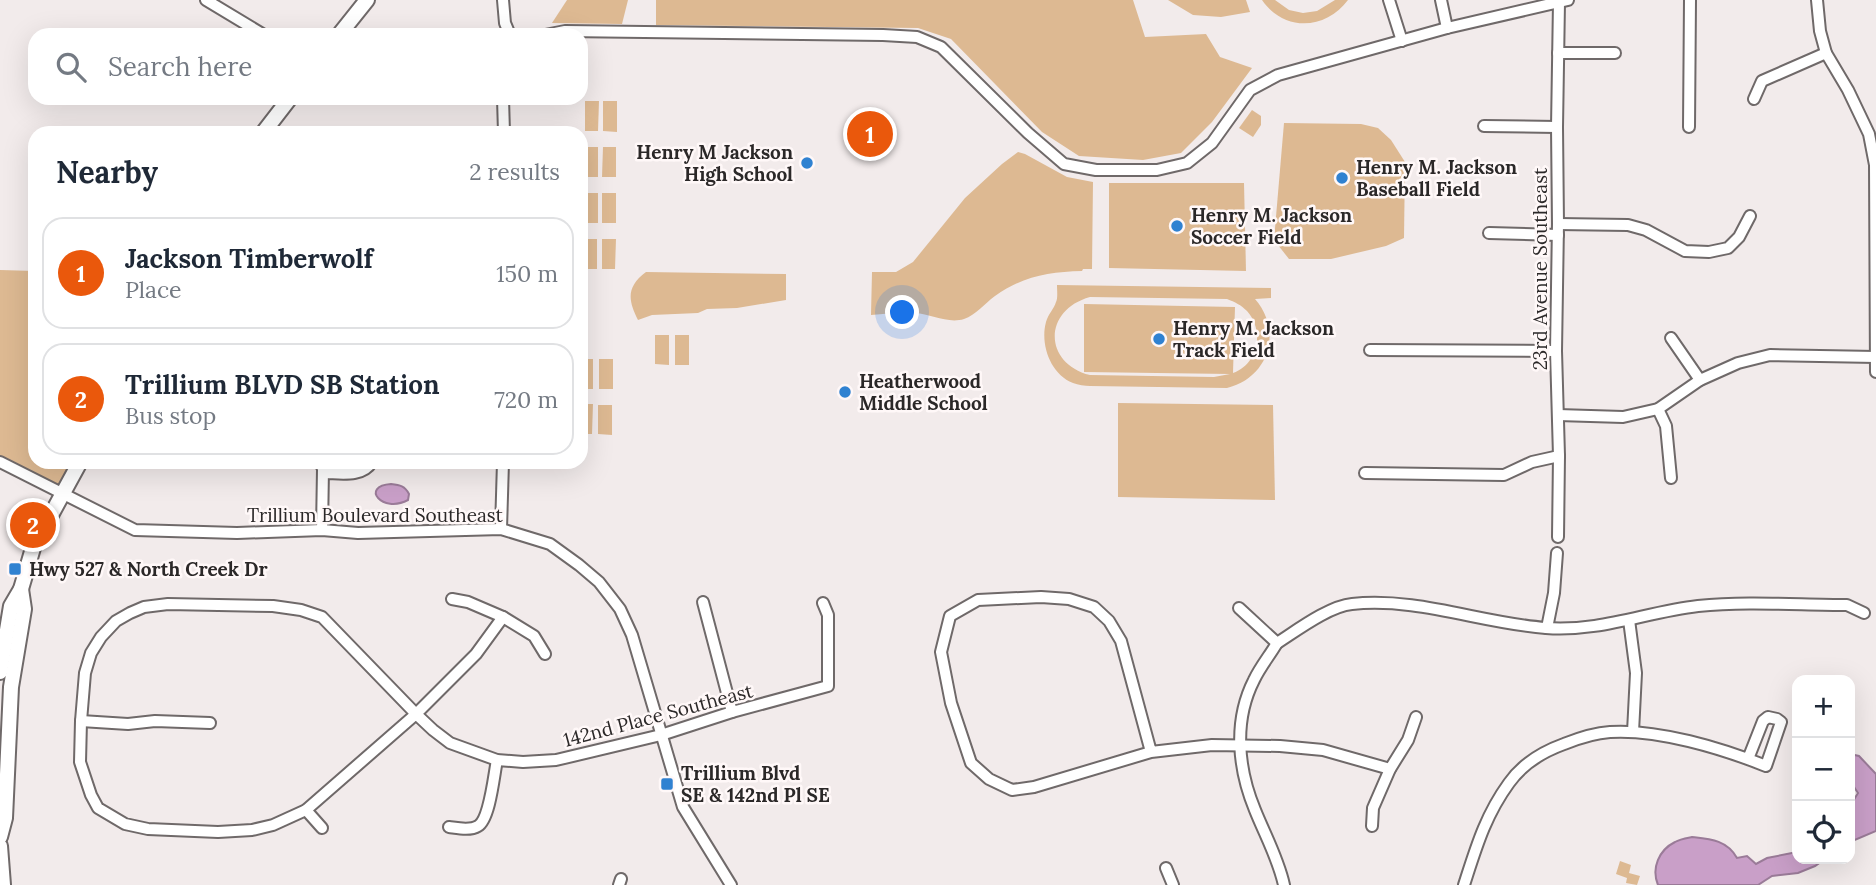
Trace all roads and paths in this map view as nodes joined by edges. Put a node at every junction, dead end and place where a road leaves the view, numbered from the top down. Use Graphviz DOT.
graph roads {
  1 [pos="206,0"];
  2 [pos="367,0"];
  3 [pos="503,0"];
  4 [pos="1389,0"];
  5 [pos="1441,0"];
  6 [pos="1690,0"];
  7 [pos="1817,0"];
  8 [pos="1563,1"];
  9 [pos="252,28"];
  10 [pos="345,28"];
  11 [pos="507,28"];
  12 [pos="1447,28"];
  13 [pos="588,31"];
  14 [pos="1402,41"];
  15 [pos="1558,53"];
  16 [pos="1615,53"];
  17 [pos="1826,53"];
  18 [pos="1754,99"];
  19 [pos="285,105"];
  20 [pos="503,105"];
  21 [pos="268,126"];
  22 [pos="504,126"];
  23 [pos="1484,126"];
  24 [pos="1556,127"];
  25 [pos="1689,128"];
  26 [pos="1749,216"];
  27 [pos="1558,230"];
  28 [pos="1489,233"];
  29 [pos="1671,338"];
  30 [pos="1370,350"];
  31 [pos="1556,351"];
  32 [pos="1875,357"];
  33 [pos="1876,372"];
  34 [pos="1700,380"];
  35 [pos="1658,409"];
  36 [pos="1558,415"];
  37 [pos="1559,456"];
  38 [pos="0,462"];
  39 [pos="76,469"];
  40 [pos="322,469"];
  41 [pos="329,469"];
  42 [pos="366,469"];
  43 [pos="503,469"];
  44 [pos="1366,473"];
  45 [pos="1671,478"];
  46 [pos="64,494"];
  47 [pos="501,529"];
  48 [pos="322,530"];
  49 [pos="1558,537"];
  50 [pos="1557,553"];
  51 [pos="21,589"];
  52 [pos="452,599"];
  53 [pos="702,602"];
  54 [pos="822,603"];
  55 [pos="1239,608"];
  56 [pos="1864,613"];
  57 [pos="503,617"];
  58 [pos="1629,620"];
  59 [pos="1546,628"];
  60 [pos="1277,643"];
  61 [pos="545,654"];
  62 [pos="0,671"];
  63 [pos="732,712"];
  64 [pos="416,714"];
  65 [pos="1416,717"];
  66 [pos="81,721"];
  67 [pos="210,723"];
  68 [pos="1633,732"];
  69 [pos="661,735"];
  70 [pos="1240,745"];
  71 [pos="1151,752"];
  72 [pos="1748,759"];
  73 [pos="497,760"];
  74 [pos="1390,769"];
  75 [pos="306,810"];
  76 [pos="1372,826"];
  77 [pos="449,827"];
  78 [pos="322,828"];
  79 [pos="0,837"];
  80 [pos="0,846"];
  81 [pos="1166,868"];
  82 [pos="3,885"];
  83 [pos="731,885"];
  84 [pos="1172,885"];
  85 [pos="1284,885"];
  86 [pos="1464,885"];
  1 -- 9 [label="street"];
  2 -- 10 [label="main road"];
  3 -- 11 [label="street"];
  4 -- 14 [label="street"];
  5 -- 12 [label="street"];
  6 -- 25 [label="street"];
  7 -- 17 [label="street"];
  8 -- 12 [label="street"];
  8 -- 15 [label="street, 23rd Avenue Southeast"];
  12 -- 14 [label="street"];
  13 -- 14 [label="street"];
  15 -- 16 [label="street"];
  15 -- 24 [label="street, 23rd Avenue Southeast"];
  17 -- 18 [label="street"];
  17 -- 32 [label="street"];
  19 -- 21 [label="main road"];
  20 -- 22 [label="street"];
  23 -- 24 [label="street"];
  24 -- 27 [label="street, 23rd Avenue Southeast"];
  26 -- 27 [label="street"];
  27 -- 28 [label="street"];
  27 -- 31 [label="street, 23rd Avenue Southeast"];
  29 -- 34 [label="street"];
  30 -- 31 [label="street"];
  31 -- 36 [label="street, 23rd Avenue Southeast"];
  32 -- 33 [label="street"];
  32 -- 34 [label="street"];
  34 -- 35 [label="street"];
  35 -- 36 [label="street"];
  35 -- 45 [label="street"];
  36 -- 37 [label="street, 23rd Avenue Southeast"];
  37 -- 44 [label="street"];
  37 -- 49 [label="street, 23rd Avenue Southeast"];
  38 -- 46 [label="street, Trillium Boulevard Southeast"];
  39 -- 46 [label="main road"];
  40 -- 48 [label="street"];
  41 -- 42 [label="street"];
  43 -- 47 [label="street"];
  46 -- 48 [label="street, Trillium Boulevard Southeast"];
  46 -- 51 [label="main road"];
  47 -- 48 [label="street, Trillium Boulevard Southeast"];
  47 -- 69 [label="street, Trillium Boulevard Southeast"];
  50 -- 59 [label="street"];
  51 -- 62 [label="main road"];
  51 -- 79 [label="main road"];
  52 -- 57 [label="street"];
  53 -- 63 [label="street"];
  54 -- 63 [label="street, 142nd Place Southeast"];
  55 -- 60 [label="street"];
  56 -- 58 [label="street"];
  57 -- 61 [label="street"];
  57 -- 64 [label="street"];
  58 -- 59 [label="street"];
  58 -- 68 [label="street"];
  59 -- 60 [label="street"];
  60 -- 70 [label="street"];
  63 -- 69 [label="street, 142nd Place Southeast"];
  64 -- 66 [label="street, 142nd Place Southeast"];
  64 -- 73 [label="street, 142nd Place Southeast"];
  64 -- 75 [label="street"];
  65 -- 74 [label="street"];
  66 -- 67 [label="street"];
  66 -- 75 [label="street"];
  68 -- 72 [label="street"];
  68 -- 86 [label="street"];
  69 -- 73 [label="street, 142nd Place Southeast"];
  69 -- 83 [label="street, Trillium Boulevard Southeast"];
  70 -- 71 [label="street"];
  70 -- 74 [label="street"];
  70 -- 85 [label="street"];
  71 -- 71 [label="street"];
  72 -- 72 [label="street"];
  73 -- 77 [label="street"];
  74 -- 76 [label="street"];
  75 -- 78 [label="street"];
  80 -- 82 [label="main road"];
  81 -- 84 [label="street"];
}
